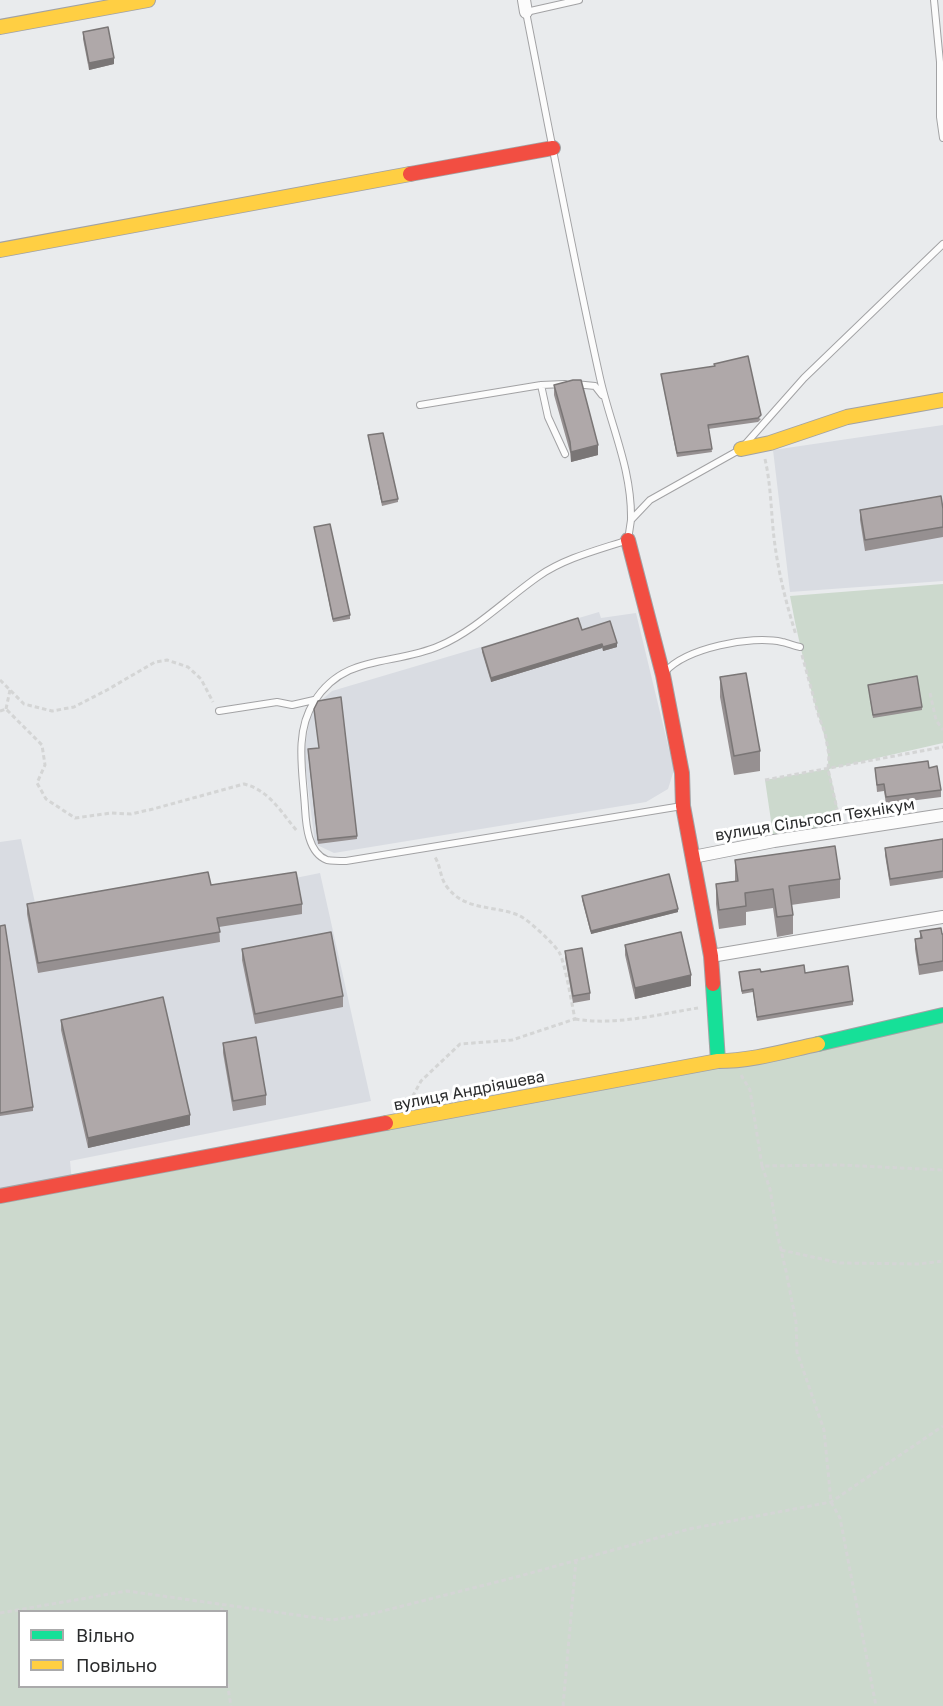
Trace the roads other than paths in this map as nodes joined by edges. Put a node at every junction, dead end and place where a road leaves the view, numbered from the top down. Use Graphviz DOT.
graph roads {
  1 [pos="148,0"];
  2 [pos="579,0"];
  3 [pos="934,0"];
  4 [pos="525,6"];
  5 [pos="0,27"];
  6 [pos="943,138"];
  7 [pos="553,148"];
  8 [pos="943,244"];
  9 [pos="0,250"];
  10 [pos="541,385"];
  11 [pos="605,397"];
  12 [pos="943,400"];
  13 [pos="420,405"];
  14 [pos="741,449"];
  15 [pos="565,454"];
  16 [pos="631,520"];
  17 [pos="628,540"];
  18 [pos="800,647"];
  19 [pos="663,675"];
  20 [pos="314,700"];
  21 [pos="219,711"];
  22 [pos="683,806"];
  23 [pos="943,815"];
  24 [pos="693,857"];
  25 [pos="943,917"];
  26 [pos="711,956"];
  27 [pos="943,1015"];
  28 [pos="717,1061"];
  29 [pos="0,1196"];
  1 -- 5 [label="street"];
  2 -- 4 [label="lane"];
  3 -- 6 [label="lane"];
  4 -- 7 [label="lane"];
  7 -- 9 [label="street"];
  7 -- 11 [label="lane"];
  8 -- 14 [label="lane"];
  10 -- 11 [label="lane"];
  10 -- 13 [label="lane"];
  10 -- 15 [label="lane"];
  11 -- 16 [label="lane"];
  12 -- 14 [label="street"];
  14 -- 16 [label="lane"];
  16 -- 17 [label="lane"];
  17 -- 19 [label="street"];
  17 -- 20 [label="lane"];
  18 -- 19 [label="lane"];
  19 -- 22 [label="street"];
  20 -- 21 [label="lane"];
  20 -- 22 [label="lane"];
  22 -- 24 [label="street"];
  23 -- 24 [label="street, вулиця Сільгосп Технікум"];
  24 -- 26 [label="street"];
  25 -- 26 [label="street"];
  26 -- 28 [label="street"];
  27 -- 28 [label="street, вулиця Андріяшева"];
  28 -- 29 [label="street, вулиця Андріяшева"];
}
